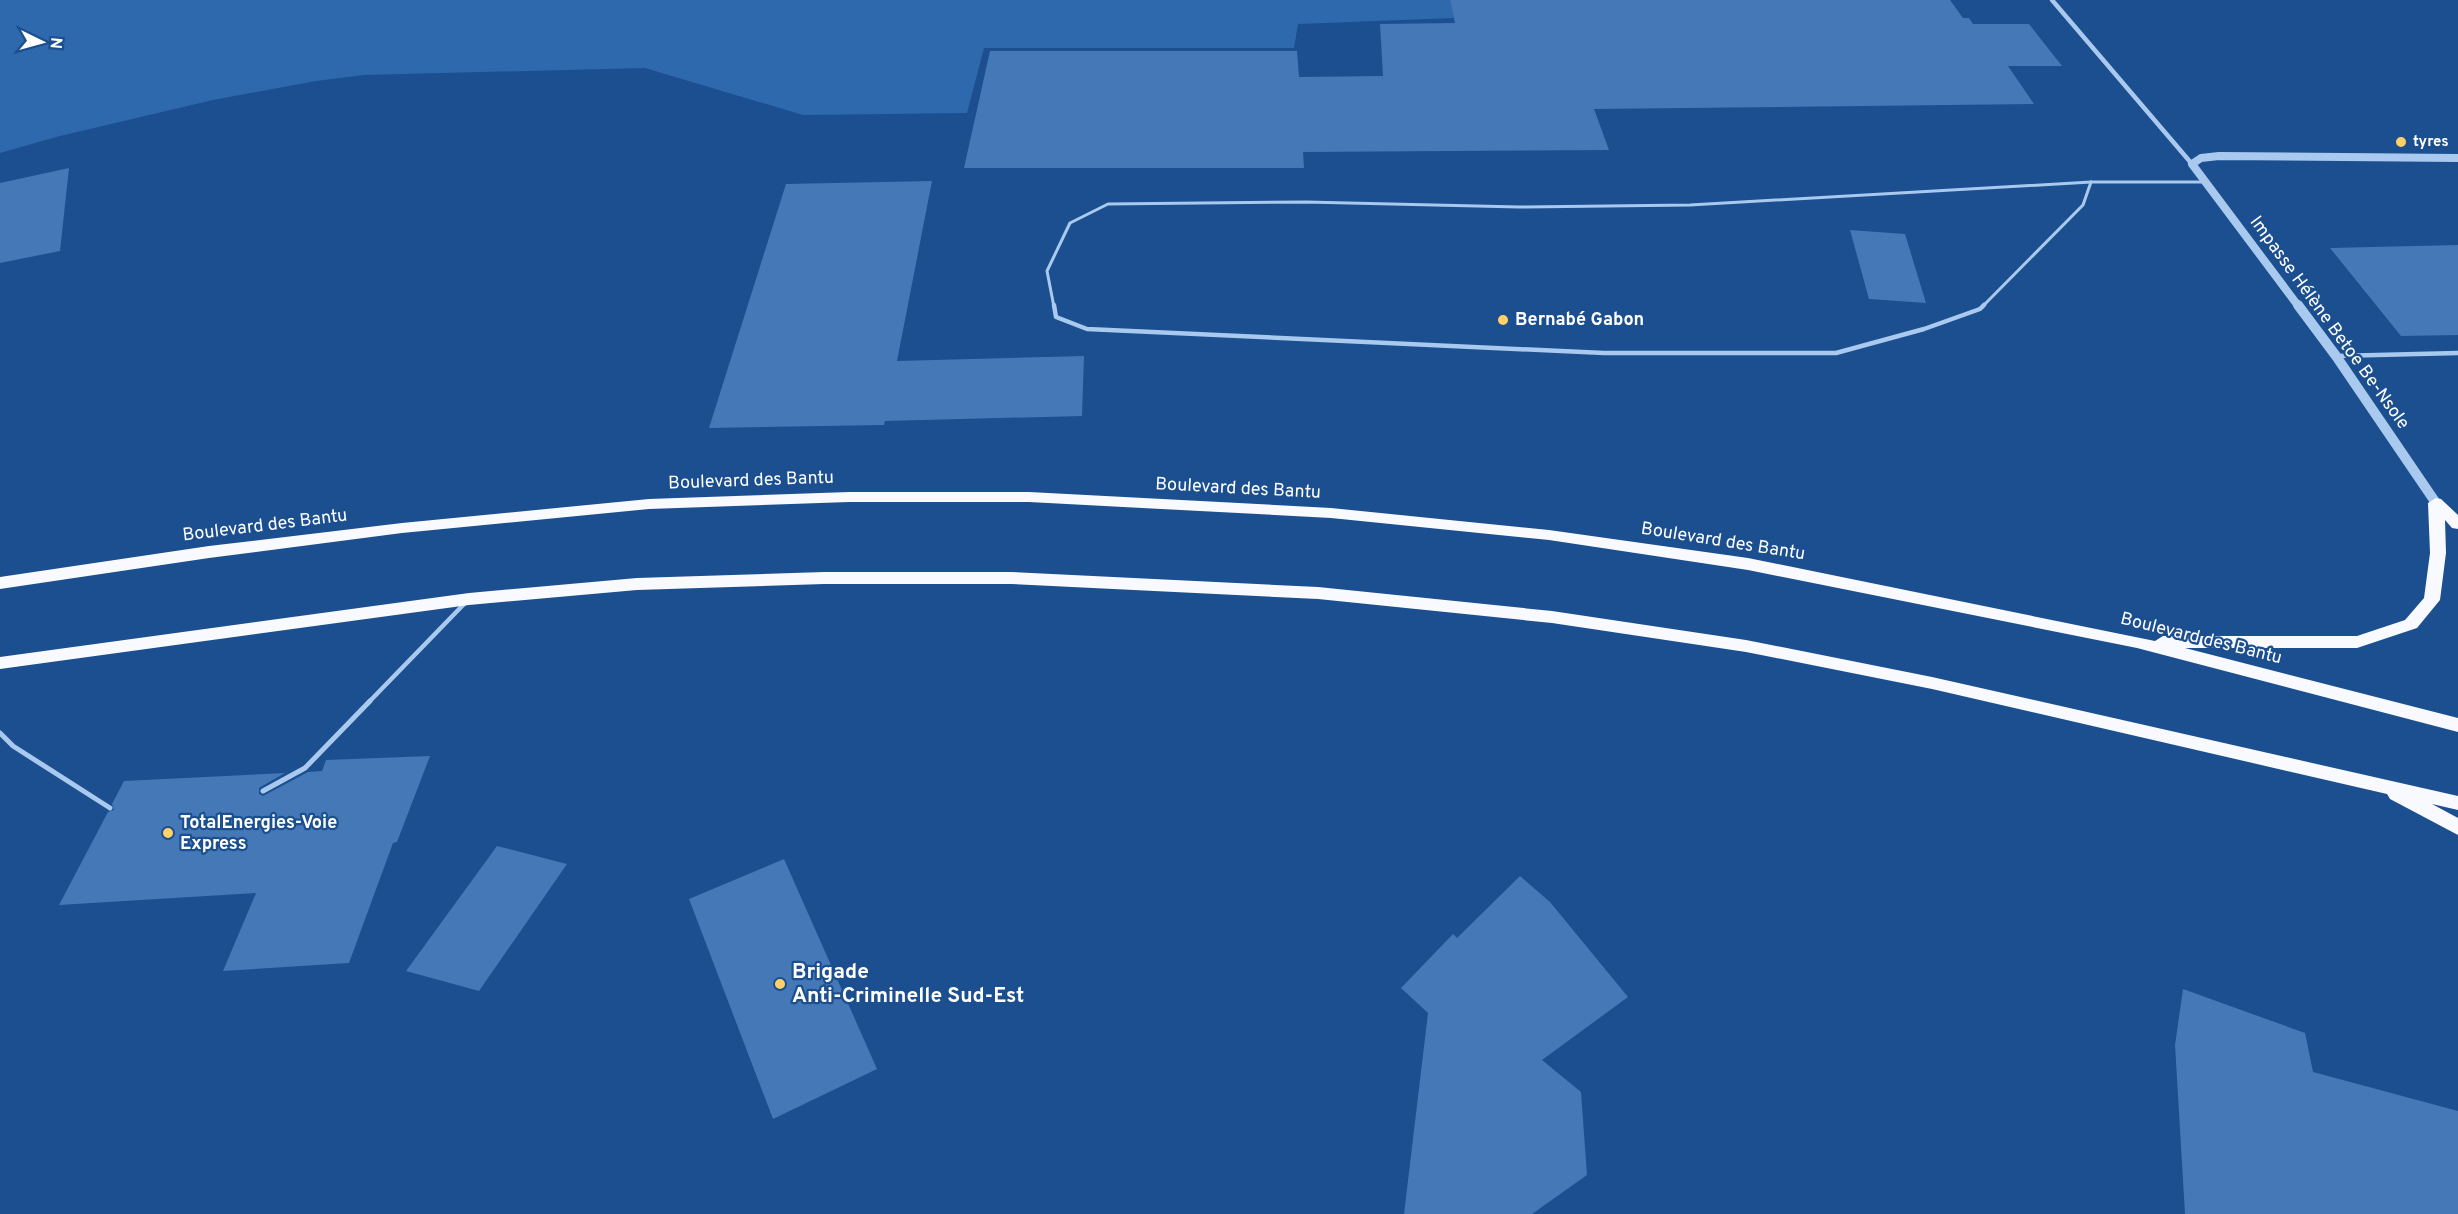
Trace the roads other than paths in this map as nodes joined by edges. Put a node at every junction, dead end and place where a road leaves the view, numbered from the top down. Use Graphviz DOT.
graph roads {
  1 [pos="2052,0"];
  2 [pos="2458,158"];
  3 [pos="2192,164"];
  4 [pos="2091,182"];
  5 [pos="2206,182"];
  6 [pos="2458,353"];
  7 [pos="2336,356"];
  8 [pos="2436,503"];
  9 [pos="2458,524"];
  10 [pos="0,583"];
  11 [pos="469,599"];
  12 [pos="2137,642"];
  13 [pos="0,663"];
  14 [pos="2458,725"];
  15 [pos="0,733"];
  16 [pos="2374,782"];
  17 [pos="263,791"];
  18 [pos="2458,803"];
  19 [pos="110,808"];
  20 [pos="2458,827"];
  1 -- 3 [label="street"];
  2 -- 3 [label="street"];
  3 -- 5 [label="street, Impasse Hélène Betoe Be-Nsole"];
  4 -- 4 [label="lane"];
  4 -- 5 [label="lane"];
  5 -- 7 [label="street, Impasse Hélène Betoe Be-Nsole"];
  6 -- 7 [label="lane"];
  7 -- 8 [label="street, Impasse Hélène Betoe Be-Nsole"];
  8 -- 9 [label="highway"];
  8 -- 12 [label="highway"];
  10 -- 12 [label="highway, Boulevard des Bantu"];
  11 -- 13 [label="highway"];
  11 -- 16 [label="highway"];
  11 -- 17 [label="lane"];
  12 -- 14 [label="highway, Boulevard des Bantu"];
  15 -- 19 [label="lane"];
  16 -- 18 [label="highway"];
  16 -- 20 [label="highway"];
}
